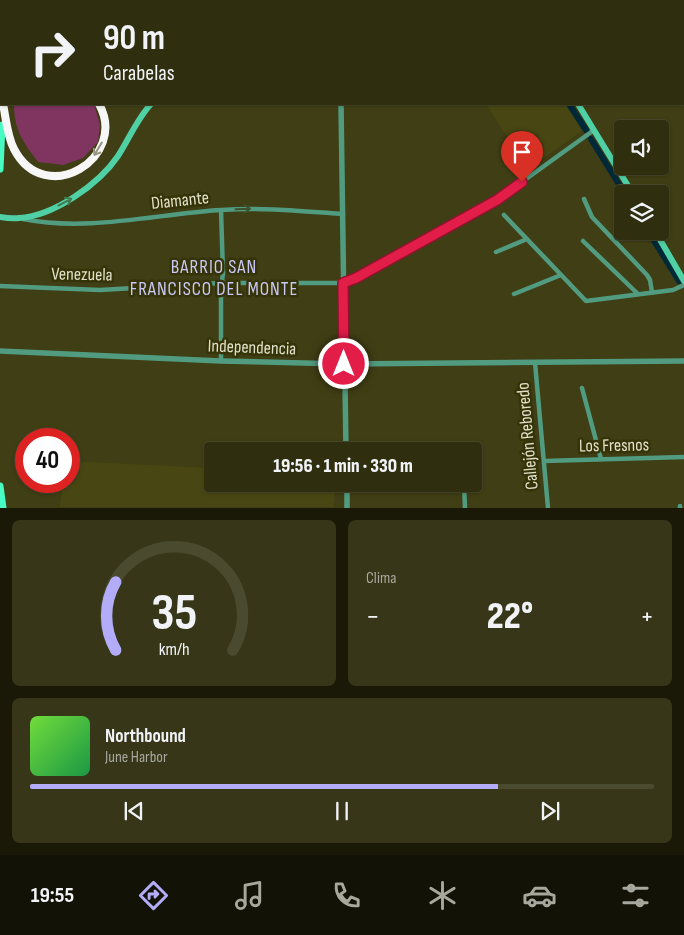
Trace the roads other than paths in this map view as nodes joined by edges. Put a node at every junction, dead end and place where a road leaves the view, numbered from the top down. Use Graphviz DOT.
graph roads {
  1 [pos="3,105"];
  2 [pos="3,105"];
  3 [pos="99,105"];
  4 [pos="150,105"];
  5 [pos="341,105"];
  6 [pos="579,105"];
  7 [pos="1,126"];
  8 [pos="594,130"];
  9 [pos="0,169"];
  10 [pos="628,185"];
  11 [pos="584,199"];
  12 [pos="221,210"];
  13 [pos="343,214"];
  14 [pos="504,215"];
  15 [pos="0,217"];
  16 [pos="19,218"];
  17 [pos="527,240"];
  18 [pos="660,240"];
  19 [pos="584,241"];
  20 [pos="496,252"];
  21 [pos="561,275"];
  22 [pos="684,281"];
  23 [pos="221,283"];
  24 [pos="343,283"];
  25 [pos="684,285"];
  26 [pos="0,286"];
  27 [pos="652,292"];
  28 [pos="514,294"];
  29 [pos="638,294"];
  30 [pos="0,351"];
  31 [pos="221,361"];
  32 [pos="684,361"];
  33 [pos="535,363"];
  34 [pos="344,364"];
  35 [pos="582,388"];
  36 [pos="346,442"];
  37 [pos="684,456"];
  38 [pos="601,459"];
  39 [pos="544,461"];
  40 [pos="0,486"];
  41 [pos="346,492"];
  42 [pos="464,492"];
  43 [pos="3,508"];
  44 [pos="347,508"];
  45 [pos="465,508"];
  46 [pos="548,508"];
  3 -- 1 [label="highway, one-way"];
  2 -- 7 [label="highway"];
  16 -- 4 [label="main road, one-way"];
  5 -- 13 [label="street"];
  6 -- 8 [label="main road"];
  7 -- 9 [label="main road"];
  8 -- 10 [label="main road"];
  8 -- 24 [label="street"];
  11 -- 27 [label="street"];
  12 -- 13 [label="street, Diamante, one-way"];
  12 -- 16 [label="street, Diamante"];
  12 -- 23 [label="street"];
  13 -- 24 [label="street"];
  14 -- 17 [label="street"];
  15 -- 16 [label="main road"];
  17 -- 20 [label="street"];
  17 -- 21 [label="street"];
  18 -- 22 [label="main road"];
  19 -- 29 [label="street"];
  21 -- 28 [label="street"];
  21 -- 29 [label="street"];
  23 -- 24 [label="street, Venezuela"];
  23 -- 26 [label="street, Venezuela"];
  23 -- 31 [label="street"];
  24 -- 34 [label="street"];
  25 -- 27 [label="street"];
  27 -- 29 [label="street"];
  30 -- 31 [label="street, Independencia"];
  31 -- 34 [label="street, Independencia"];
  32 -- 33 [label="street, Independencia"];
  33 -- 34 [label="street, Independencia"];
  33 -- 39 [label="street, Callejón Reboredo"];
  34 -- 36 [label="street"];
  35 -- 38 [label="street"];
  37 -- 38 [label="street, Los Fresnos"];
  38 -- 39 [label="street, Los Fresnos"];
  39 -- 46 [label="street, Callejón Reboredo"];
  40 -- 43 [label="main road"];
  41 -- 44 [label="street"];
  42 -- 45 [label="street"];
}
